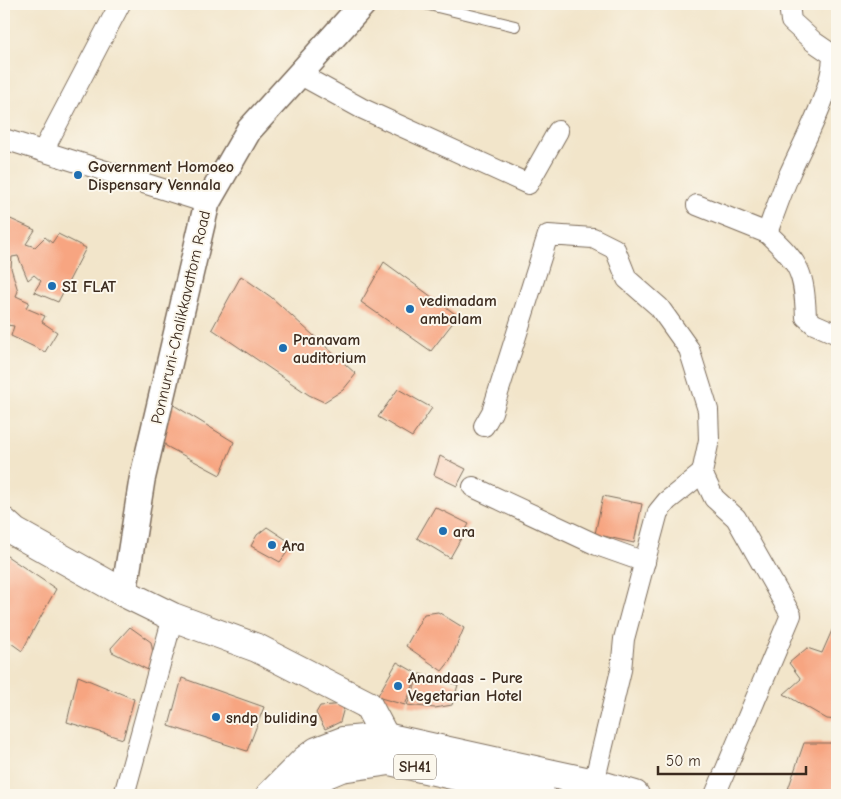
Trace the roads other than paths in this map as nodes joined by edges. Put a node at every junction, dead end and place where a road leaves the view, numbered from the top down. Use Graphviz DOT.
graph roads {
  1 [pos="120,4"];
  2 [pos="362,4"];
  3 [pos="425,4"];
  4 [pos="789,4"];
  5 [pos="515,26"];
  6 [pos="299,74"];
  7 [pos="558,131"];
  8 [pos="4,138"];
  9 [pos="43,151"];
  10 [pos="207,203"];
  11 [pos="697,205"];
  12 [pos="767,233"];
  13 [pos="837,334"];
  14 [pos="484,426"];
  15 [pos="702,473"];
  16 [pos="472,487"];
  17 [pos="8,530"];
  18 [pos="645,562"];
  19 [pos="124,593"];
  20 [pos="173,617"];
  21 [pos="385,737"];
  22 [pos="594,783"];
  23 [pos="124,795"];
  24 [pos="270,795"];
  25 [pos="296,795"];
  26 [pos="541,795"];
  27 [pos="635,795"];
  28 [pos="714,795"];
  1 -- 9 [label="street"];
  2 -- 6 [label="street, Ponnuruni-Chalikkavattom Road"];
  3 -- 5 [label="lane"];
  4 -- 12 [label="street"];
  6 -- 7 [label="street"];
  6 -- 10 [label="street, Ponnuruni-Chalikkavattom Road"];
  8 -- 9 [label="street"];
  9 -- 10 [label="street"];
  10 -- 19 [label="street, Ponnuruni-Chalikkavattom Road"];
  11 -- 12 [label="street"];
  12 -- 13 [label="street"];
  14 -- 15 [label="street"];
  15 -- 18 [label="street"];
  15 -- 28 [label="street"];
  16 -- 18 [label="street"];
  17 -- 19 [label="main road"];
  18 -- 22 [label="street"];
  19 -- 20 [label="main road"];
  20 -- 21 [label="main road"];
  20 -- 23 [label="street"];
  21 -- 22 [label="main road"];
  21 -- 24 [label="main road"];
  22 -- 27 [label="main road"];
  25 -- 26 [label="main road, SH41"];
}
